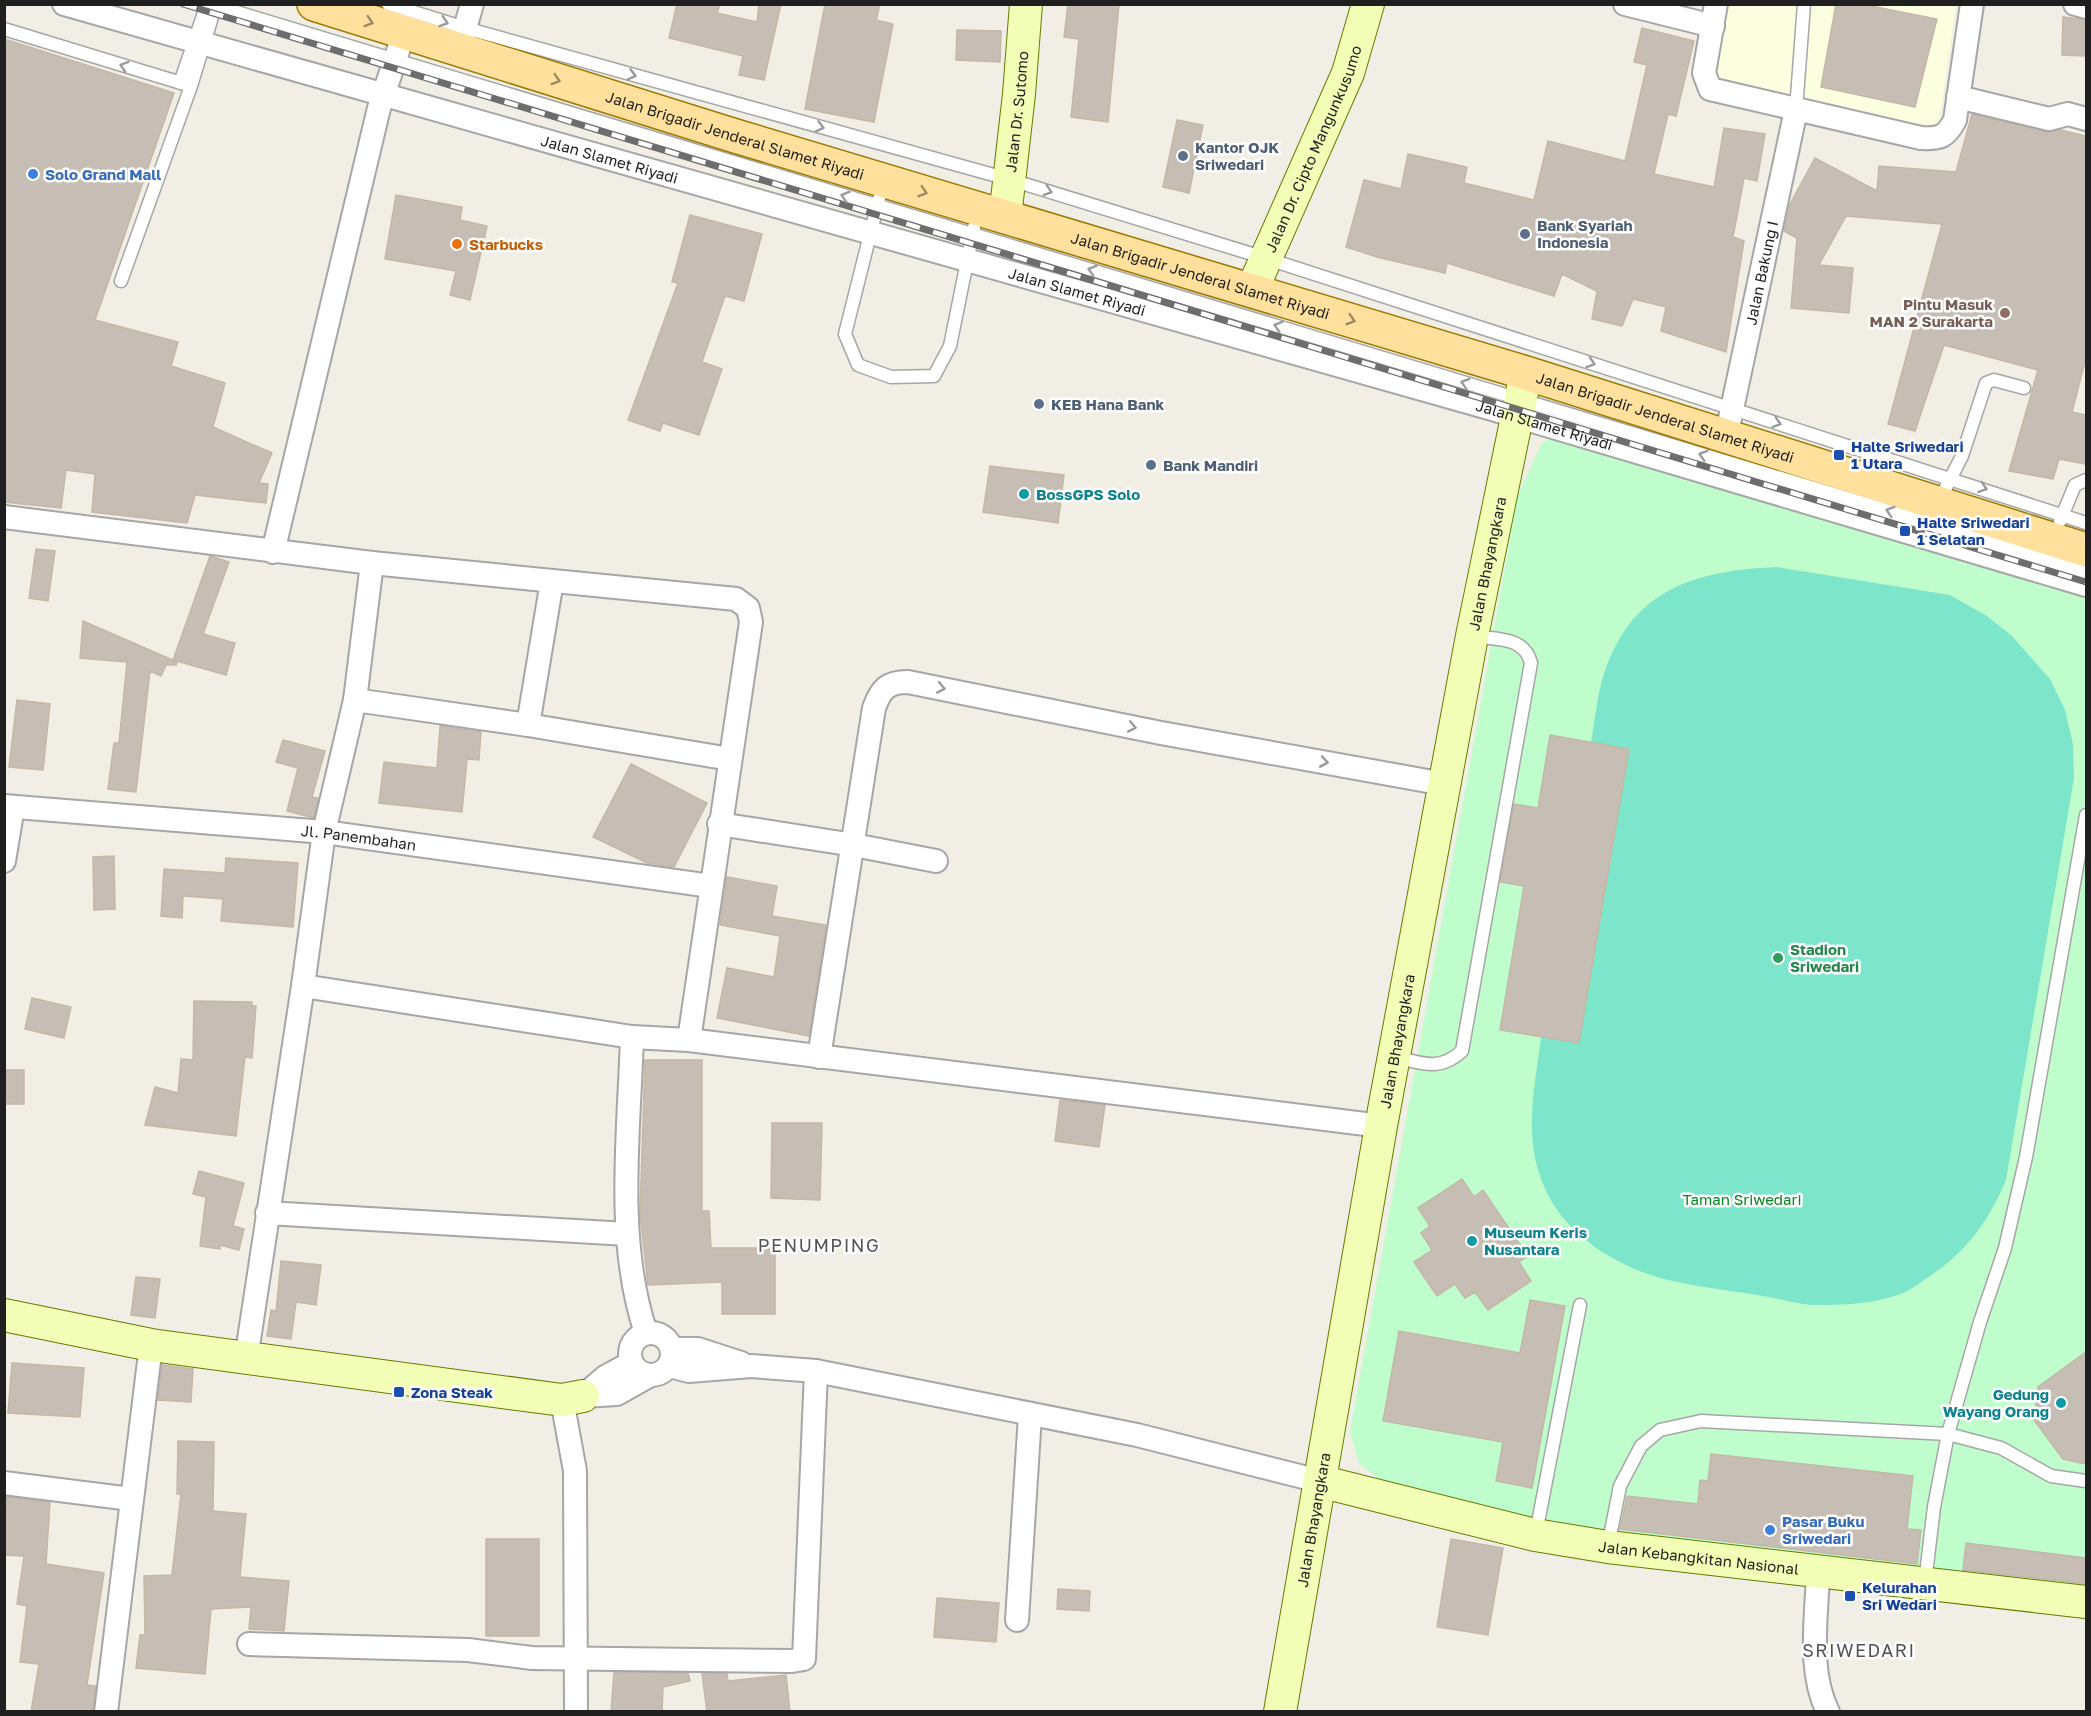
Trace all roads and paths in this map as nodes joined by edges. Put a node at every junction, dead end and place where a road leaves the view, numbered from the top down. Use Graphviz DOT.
graph roads {
  1 [pos="64,4"];
  2 [pos="314,4"];
  3 [pos="388,4"];
  4 [pos="472,4"];
  5 [pos="1026,4"];
  6 [pos="1368,4"];
  7 [pos="1625,4"];
  8 [pos="1804,4"];
  9 [pos="1972,4"];
  10 [pos="2075,4"];
  11 [pos="212,5"];
  12 [pos="2086,7"];
  13 [pos="1714,15"];
  14 [pos="4,29"];
  15 [pos="462,39"];
  16 [pos="199,43"];
  17 [pos="399,47"];
  18 [pos="185,85"];
  19 [pos="383,94"];
  20 [pos="1958,97"];
  21 [pos="1796,110"];
  22 [pos="2086,119"];
  23 [pos="1008,179"];
  24 [pos="881,193"];
  25 [pos="985,220"];
  26 [pos="872,234"];
  27 [pos="1265,258"];
  28 [pos="966,261"];
  29 [pos="121,281"];
  30 [pos="1252,290"];
  31 [pos="2024,388"];
  32 [pos="1521,396"];
  33 [pos="1729,423"];
  34 [pos="2086,480"];
  35 [pos="1944,491"];
  36 [pos="4,517"];
  37 [pos="2086,523"];
  38 [pos="2058,528"];
  39 [pos="2086,550"];
  40 [pos="273,552"];
  41 [pos="372,564"];
  42 [pos="2086,570"];
  43 [pos="552,582"];
  44 [pos="2086,585"];
  45 [pos="1472,636"];
  46 [pos="355,700"];
  47 [pos="528,725"];
  48 [pos="730,759"];
  49 [pos="1444,784"];
  50 [pos="9,806"];
  51 [pos="2086,815"];
  52 [pos="719,824"];
  53 [pos="324,832"];
  54 [pos="854,845"];
  55 [pos="4,861"];
  56 [pos="936,861"];
  57 [pos="711,886"];
  58 [pos="303,986"];
  59 [pos="632,1037"];
  60 [pos="688,1040"];
  61 [pos="819,1057"];
  62 [pos="1394,1057"];
  63 [pos="1381,1126"];
  64 [pos="267,1213"];
  65 [pos="627,1234"];
  66 [pos="1580,1305"];
  67 [pos="4,1316"];
  68 [pos="646,1333"];
  69 [pos="151,1345"];
  70 [pos="246,1359"];
  71 [pos="655,1363"];
  72 [pos="816,1371"];
  73 [pos="573,1398"];
  74 [pos="1030,1414"];
  75 [pos="1948,1434"];
  76 [pos="1319,1481"];
  77 [pos="2086,1481"];
  78 [pos="4,1483"];
  79 [pos="131,1499"];
  80 [pos="1535,1535"];
  81 [pos="1608,1547"];
  82 [pos="1818,1572"];
  83 [pos="1925,1584"];
  84 [pos="2086,1602"];
  85 [pos="1017,1620"];
  86 [pos="249,1644"];
  87 [pos="576,1658"];
  88 [pos="106,1712"];
  89 [pos="576,1712"];
  90 [pos="1280,1712"];
  91 [pos="1828,1712"];
  1 -- 16 [label="street, Jalan Slamet Riyadi"];
  2 -- 17 [label="main road, Jalan Brigadir Jenderal Slamet Riyadi, one-way"];
  3 -- 15 [label="lane, one-way"];
  4 -- 15 [label="street"];
  5 -- 23 [label="main road, Jalan Dr. Sutomo"];
  6 -- 27 [label="main road, Jalan Dr. Cipto Mangunkusumo"];
  7 -- 13 [label="street"];
  8 -- 21 [label="lane"];
  9 -- 20 [label="street"];
  10 -- 12 [label="street"];
  11 -- 16 [label="lane"];
  11 -- 17 [label="lane"];
  13 -- 21 [label="street"];
  18 -- 14 [label="lane, one-way"];
  15 -- 17 [label="main road, Jalan Brigadir Jenderal Slamet Riyadi"];
  15 -- 23 [label="lane, one-way"];
  15 -- 24 [label="main road, Jalan Brigadir Jenderal Slamet Riyadi, one-way"];
  16 -- 18 [label="lane"];
  16 -- 19 [label="street, Jalan Slamet Riyadi"];
  17 -- 19 [label="street"];
  24 -- 17 [label="lane, one-way"];
  18 -- 29 [label="lane"];
  19 -- 26 [label="street, Jalan Slamet Riyadi"];
  19 -- 40 [label="street"];
  20 -- 21 [label="street"];
  20 -- 22 [label="street"];
  21 -- 33 [label="street, Jalan Bakung I"];
  23 -- 25 [label="main road, Jalan Dr. Sutomo"];
  23 -- 27 [label="lane, one-way"];
  24 -- 25 [label="main road, Jalan Brigadir Jenderal Slamet Riyadi"];
  24 -- 26 [label="lane"];
  25 -- 28 [label="lane"];
  25 -- 30 [label="main road, Jalan Brigadir Jenderal Slamet Riyadi"];
  32 -- 25 [label="lane, one-way"];
  26 -- 28 [label="street, Jalan Slamet Riyadi"];
  26 -- 28 [label="lane"];
  27 -- 30 [label="main road, Jalan Dr. Cipto Mangunkusumo"];
  27 -- 33 [label="lane, one-way"];
  28 -- 32 [label="street, Jalan Slamet Riyadi"];
  30 -- 32 [label="main road, Jalan Brigadir Jenderal Slamet Riyadi, one-way"];
  31 -- 35 [label="lane"];
  32 -- 33 [label="main road, Jalan Brigadir Jenderal Slamet Riyadi"];
  42 -- 32 [label="lane, one-way"];
  32 -- 44 [label="street, Jalan Slamet Riyadi"];
  32 -- 45 [label="main road, Jalan Bhayangkara"];
  33 -- 35 [label="main road, Jalan Brigadir Jenderal Slamet Riyadi, one-way"];
  34 -- 38 [label="lane"];
  35 -- 38 [label="main road, Jalan Brigadir Jenderal Slamet Riyadi, one-way"];
  36 -- 40 [label="street"];
  37 -- 38 [label="lane"];
  38 -- 39 [label="main road, Jalan Brigadir Jenderal Slamet Riyadi"];
  40 -- 41 [label="street"];
  41 -- 43 [label="street"];
  41 -- 46 [label="street"];
  43 -- 47 [label="street"];
  43 -- 48 [label="street"];
  45 -- 49 [label="main road, Jalan Bhayangkara"];
  45 -- 62 [label="lane"];
  46 -- 47 [label="street"];
  46 -- 53 [label="street"];
  47 -- 48 [label="street"];
  48 -- 52 [label="street"];
  54 -- 49 [label="street, one-way"];
  49 -- 62 [label="main road, Jalan Bhayangkara"];
  50 -- 53 [label="street, Jl. Panembahan"];
  50 -- 55 [label="street"];
  51 -- 75 [label="lane"];
  52 -- 54 [label="street"];
  52 -- 57 [label="street"];
  53 -- 57 [label="street, Jl. Panembahan"];
  53 -- 58 [label="street"];
  54 -- 56 [label="street"];
  54 -- 61 [label="street"];
  57 -- 60 [label="street"];
  58 -- 59 [label="street"];
  58 -- 64 [label="street"];
  59 -- 60 [label="street"];
  59 -- 65 [label="street"];
  60 -- 61 [label="street"];
  61 -- 63 [label="street"];
  62 -- 63 [label="main road, Jalan Bhayangkara"];
  63 -- 76 [label="main road, Jalan Bhayangkara"];
  64 -- 65 [label="street"];
  64 -- 70 [label="street"];
  65 -- 68 [label="street"];
  66 -- 80 [label="lane"];
  67 -- 69 [label="main road"];
  68 -- 71 [label="street"];
  68 -- 71 [label="street"];
  69 -- 70 [label="main road"];
  69 -- 79 [label="street"];
  70 -- 73 [label="main road"];
  71 -- 72 [label="street"];
  71 -- 73 [label="street"];
  72 -- 74 [label="street"];
  72 -- 87 [label="street"];
  73 -- 87 [label="street"];
  74 -- 76 [label="street"];
  74 -- 85 [label="street"];
  75 -- 77 [label="lane"];
  75 -- 81 [label="lane"];
  75 -- 83 [label="lane"];
  76 -- 80 [label="main road, Jalan Kebangkitan Nasional"];
  76 -- 90 [label="main road, Jalan Bhayangkara"];
  78 -- 79 [label="street"];
  79 -- 88 [label="street"];
  80 -- 81 [label="main road, Jalan Kebangkitan Nasional"];
  81 -- 82 [label="main road, Jalan Kebangkitan Nasional"];
  82 -- 83 [label="main road, Jalan Kebangkitan Nasional"];
  82 -- 91 [label="street"];
  83 -- 84 [label="main road, Jalan Kebangkitan Nasional"];
  86 -- 87 [label="street"];
  87 -- 89 [label="street"];
}
